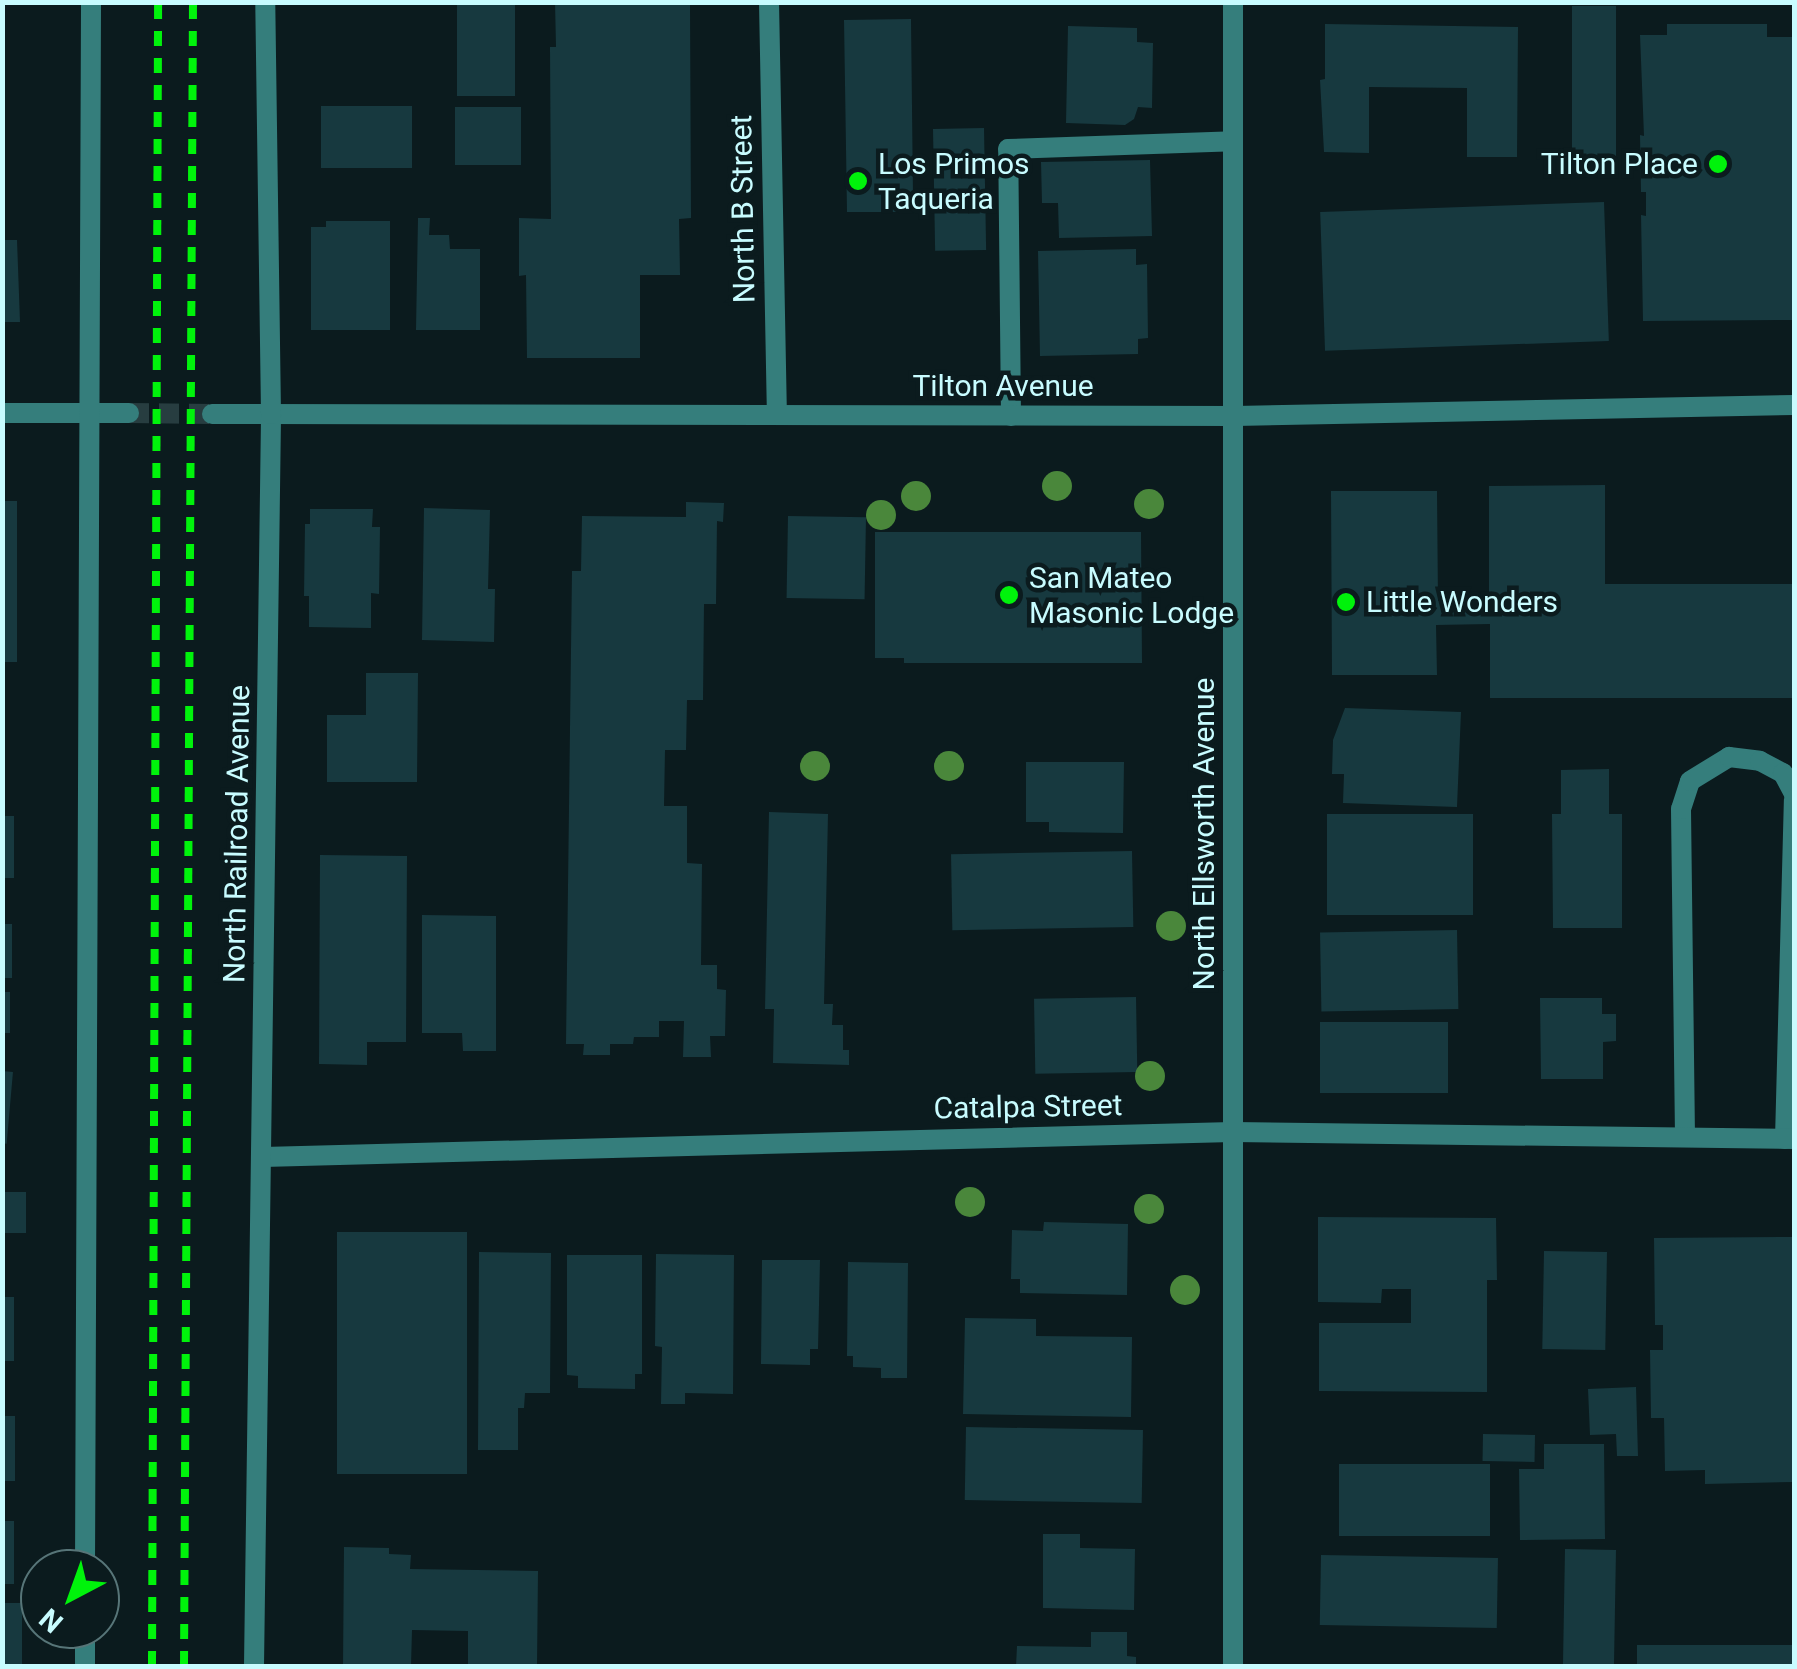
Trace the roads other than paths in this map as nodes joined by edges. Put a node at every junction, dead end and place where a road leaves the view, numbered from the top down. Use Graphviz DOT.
graph roads {
  1 [pos="91,2"];
  2 [pos="266,2"];
  3 [pos="769,2"];
  4 [pos="1233,2"];
  5 [pos="1233,140"];
  6 [pos="1794,404"];
  7 [pos="129,413"];
  8 [pos="2,414"];
  9 [pos="87,414"];
  10 [pos="212,414"];
  11 [pos="272,414"];
  12 [pos="777,414"];
  13 [pos="1010,416"];
  14 [pos="1235,416"];
  15 [pos="1794,797"];
  16 [pos="1234,1132"];
  17 [pos="1685,1138"];
  18 [pos="1790,1139"];
  19 [pos="263,1156"];
  20 [pos="85,1549"];
  21 [pos="254,1666"];
  22 [pos="1233,1666"];
  1 -- 9 [label="street"];
  2 -- 11 [label="street, North Railroad Avenue"];
  3 -- 12 [label="street, North B Street"];
  4 -- 5 [label="street, North Ellsworth Avenue"];
  5 -- 13 [label="street"];
  5 -- 14 [label="street, North Ellsworth Avenue"];
  6 -- 14 [label="street, Tilton Avenue"];
  7 -- 9 [label="street"];
  8 -- 9 [label="street"];
  9 -- 20 [label="street"];
  10 -- 11 [label="street, Tilton Avenue"];
  11 -- 12 [label="street, Tilton Avenue"];
  11 -- 19 [label="street, North Railroad Avenue"];
  12 -- 13 [label="street, Tilton Avenue"];
  13 -- 14 [label="street, Tilton Avenue"];
  14 -- 16 [label="street, North Ellsworth Avenue"];
  15 -- 17 [label="street"];
  15 -- 18 [label="street"];
  16 -- 17 [label="street, Catalpa Street"];
  16 -- 19 [label="street, Catalpa Street"];
  16 -- 22 [label="street, North Ellsworth Avenue"];
  17 -- 18 [label="street, Catalpa Street"];
  19 -- 21 [label="street, North Railroad Avenue"];
}
